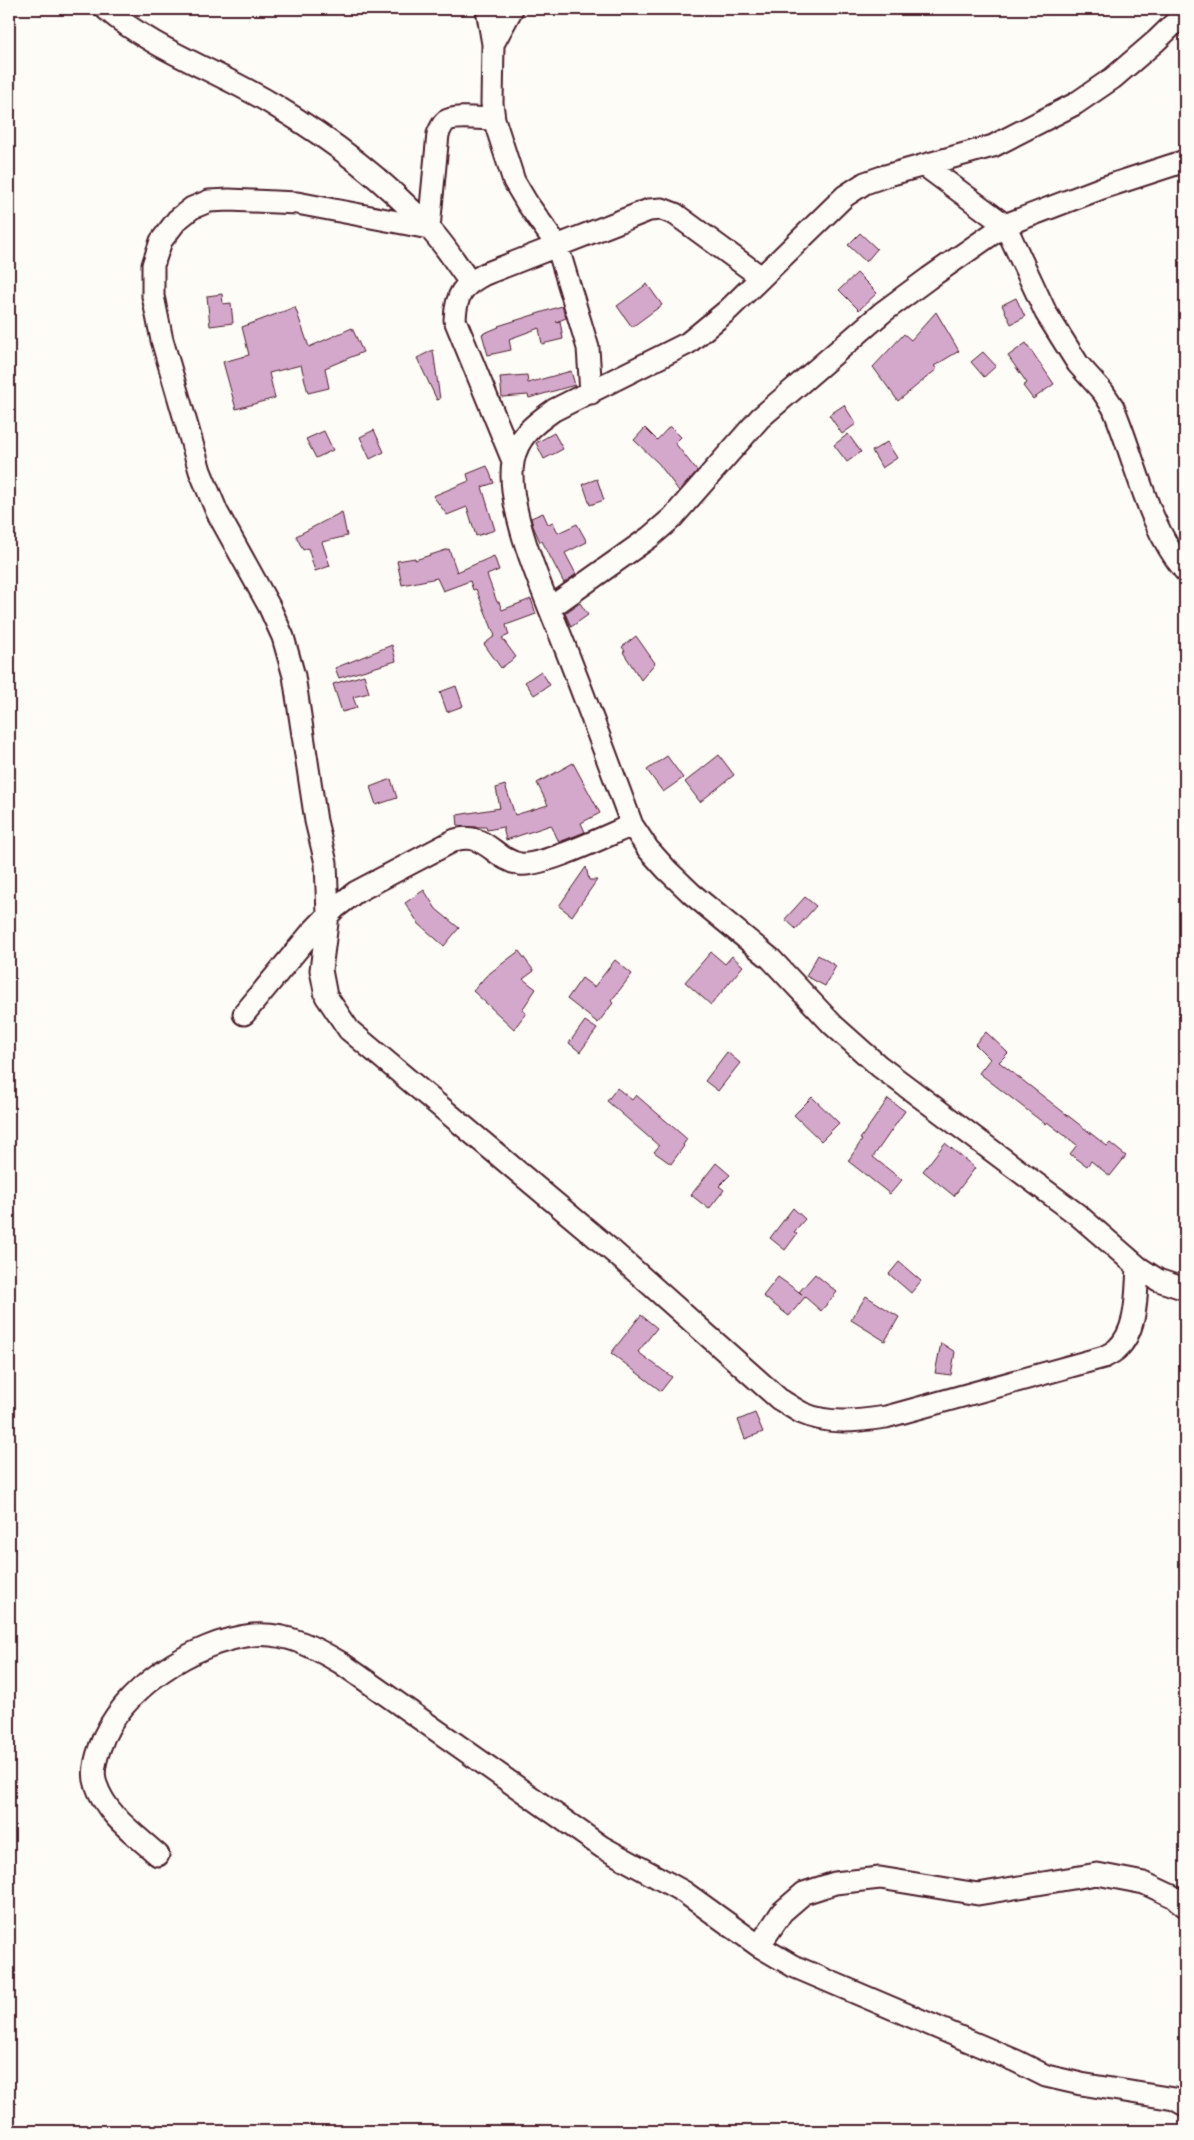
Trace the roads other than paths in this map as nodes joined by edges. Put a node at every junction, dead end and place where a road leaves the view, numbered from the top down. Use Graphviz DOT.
graph roads {
  1 [pos="106,9"];
  2 [pos="487,9"];
  3 [pos="512,9"];
  4 [pos="1185,13"];
  5 [pos="493,44"];
  6 [pos="494,119"];
  7 [pos="1185,160"];
  8 [pos="924,166"];
  9 [pos="1005,225"];
  10 [pos="429,228"];
  11 [pos="557,246"];
  12 [pos="762,277"];
  13 [pos="470,282"];
  14 [pos="591,393"];
  15 [pos="513,461"];
  16 [pos="1185,571"];
  17 [pos="550,608"];
  18 [pos="632,825"];
  19 [pos="328,915"];
  20 [pos="244,1014"];
  21 [pos="1138,1267"];
  22 [pos="1184,1288"];
  23 [pos="158,1855"];
  24 [pos="1185,1906"];
  25 [pos="759,1946"];
  26 [pos="1185,2105"];
  1 -- 10 [label="street"];
  2 -- 5 [label="street"];
  3 -- 5 [label="street"];
  4 -- 8 [label="street"];
  5 -- 6 [label="street"];
  6 -- 10 [label="street"];
  6 -- 11 [label="street"];
  7 -- 9 [label="street"];
  8 -- 9 [label="street"];
  8 -- 12 [label="street"];
  9 -- 16 [label="street"];
  9 -- 17 [label="street"];
  10 -- 13 [label="street"];
  10 -- 19 [label="street"];
  11 -- 12 [label="street"];
  11 -- 13 [label="street"];
  11 -- 14 [label="street"];
  12 -- 14 [label="street"];
  13 -- 15 [label="street"];
  14 -- 15 [label="street"];
  15 -- 17 [label="street"];
  17 -- 18 [label="street"];
  18 -- 19 [label="street"];
  18 -- 21 [label="street"];
  19 -- 20 [label="street"];
  19 -- 21 [label="street"];
  21 -- 22 [label="street"];
  23 -- 25 [label="street"];
  24 -- 25 [label="street"];
  25 -- 26 [label="street"];
}
